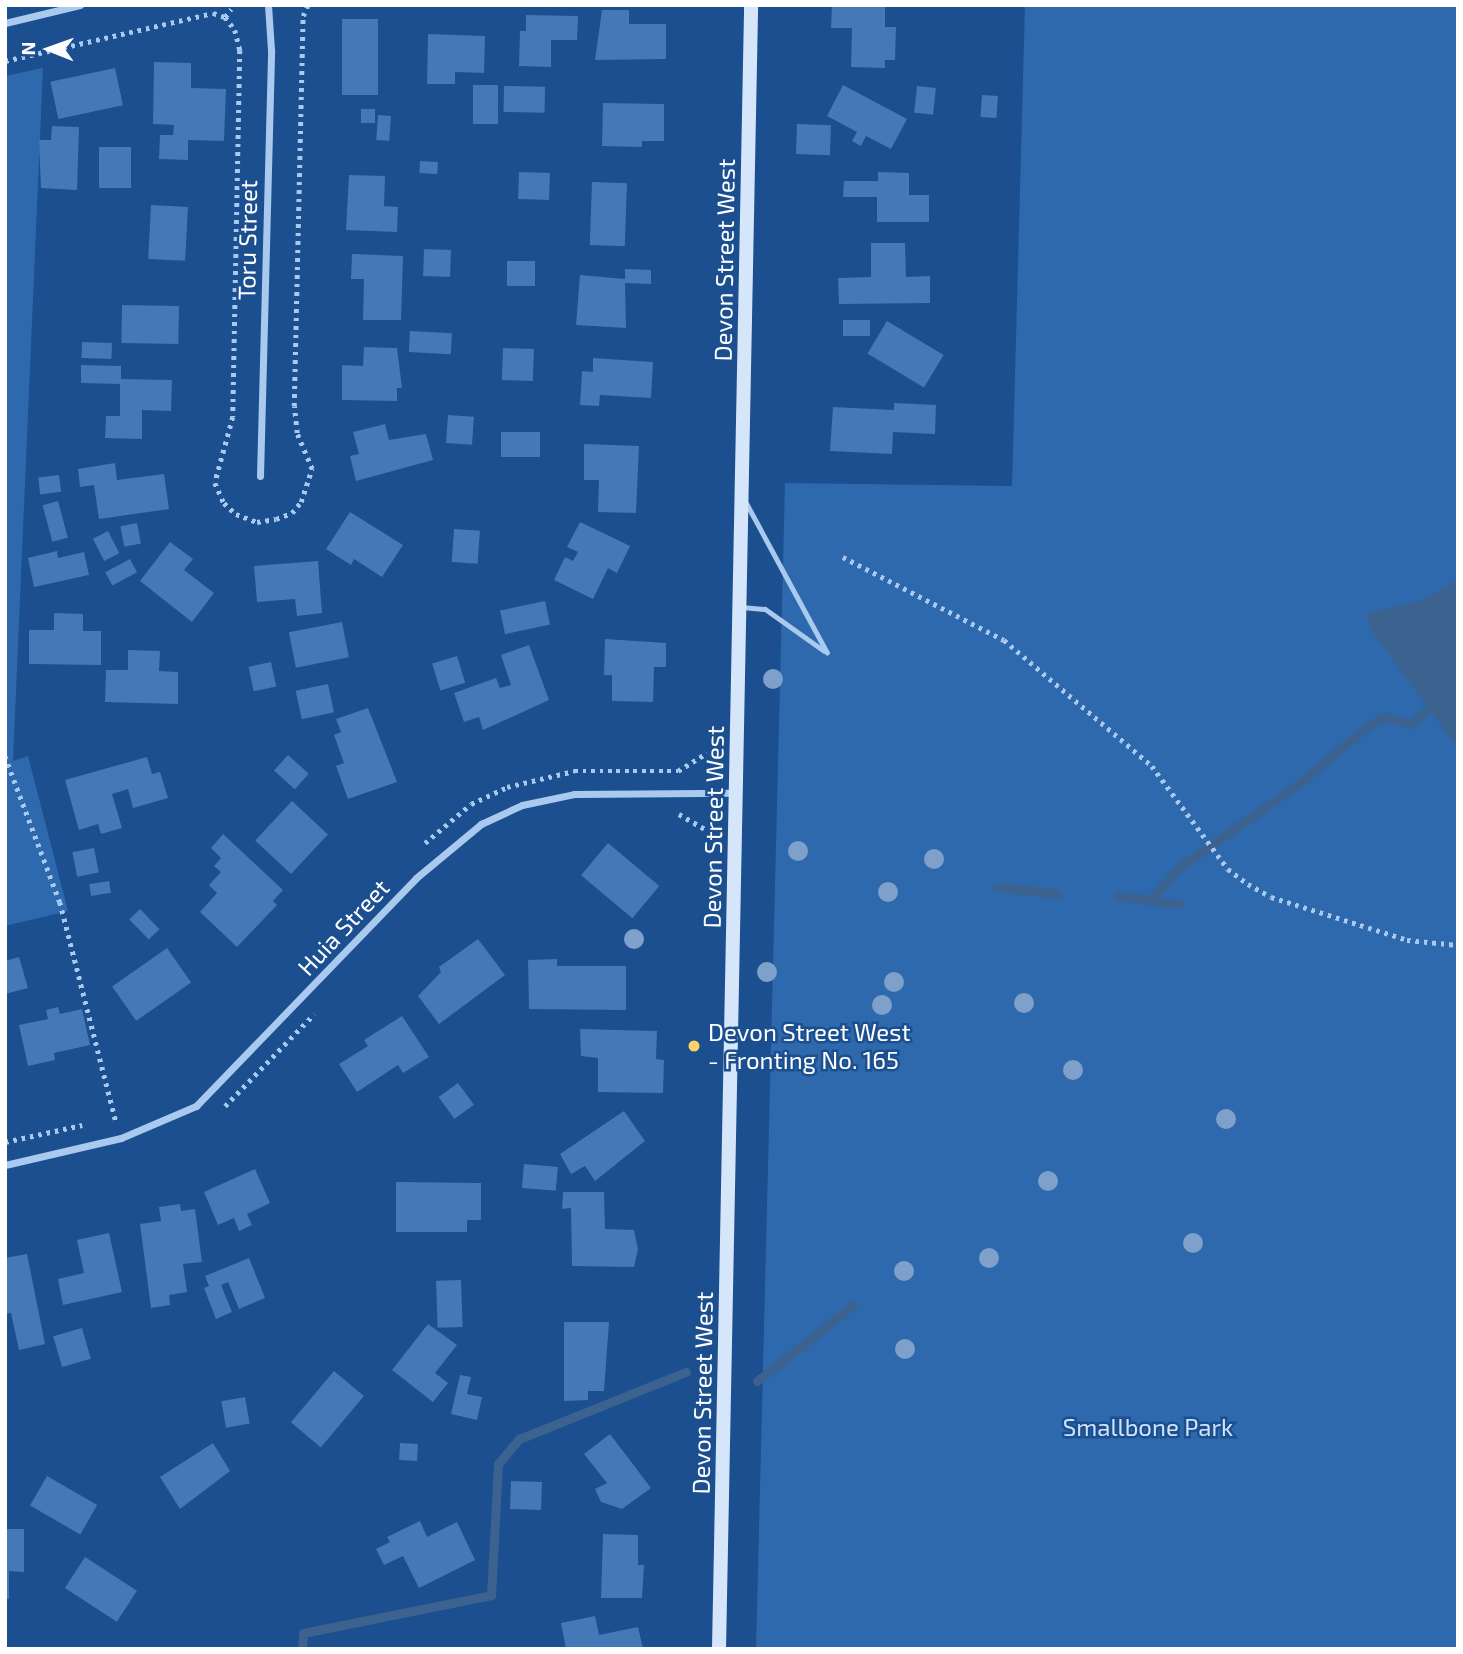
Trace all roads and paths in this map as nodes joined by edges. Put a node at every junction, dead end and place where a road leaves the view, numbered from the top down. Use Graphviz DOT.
graph roads {
  1 [pos="80,5"];
  2 [pos="268,5"];
  3 [pos="751,5"];
  4 [pos="231,9"];
  5 [pos="225,17"];
  6 [pos="5,23"];
  7 [pos="240,50"];
  8 [pos="5,61"];
  9 [pos="260,476"];
  10 [pos="743,498"];
  11 [pos="843,556"];
  12 [pos="741,607"];
  13 [pos="5,756"];
  14 [pos="736,793"];
  15 [pos="673,812"];
  16 [pos="705,830"];
  17 [pos="1458,945"];
  18 [pos="317,1011"];
  19 [pos="223,1108"];
  20 [pos="115,1117"];
  21 [pos="103,1120"];
  22 [pos="91,1123"];
  23 [pos="121,1139"];
  24 [pos="5,1142"];
  25 [pos="5,1164"];
  26 [pos="719,1649"];
  1 -- 6 [label="street"];
  2 -- 9 [label="street, Toru Street"];
  3 -- 10 [label="main road, Devon Street West"];
  4 -- 5 [label="path"];
  5 -- 7 [label="path"];
  5 -- 8 [label="path"];
  10 -- 12 [label="main road, Devon Street West"];
  10 -- 12 [label="lane"];
  11 -- 17 [label="path"];
  12 -- 14 [label="main road, Devon Street West"];
  13 -- 20 [label="path"];
  14 -- 23 [label="street, Huia Street"];
  14 -- 26 [label="main road, Devon Street West"];
  15 -- 16 [label="path"];
  18 -- 19 [label="path"];
  20 -- 21 [label="path"];
  20 -- 23 [label="path"];
  22 -- 24 [label="path"];
  23 -- 25 [label="street, Huia Street"];
}
